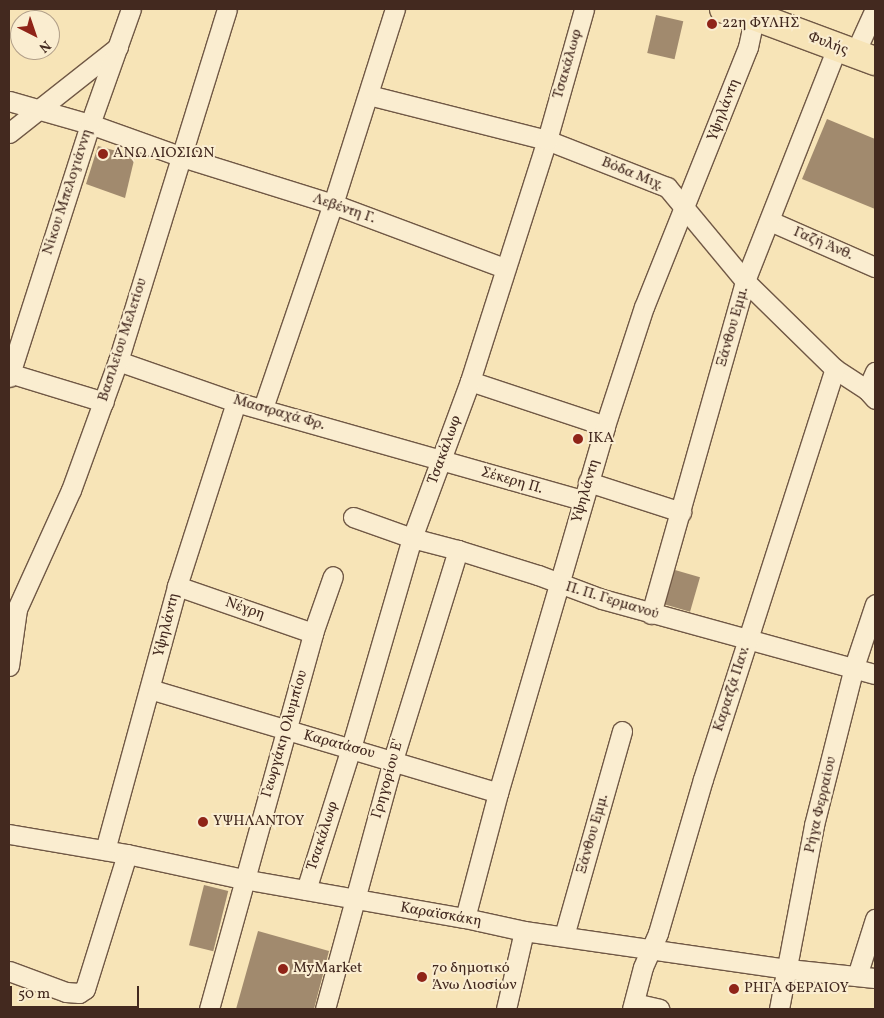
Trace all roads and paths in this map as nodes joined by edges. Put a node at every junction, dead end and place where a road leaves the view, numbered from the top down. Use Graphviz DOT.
graph roads {
  1 [pos="131,9"];
  2 [pos="227,9"];
  3 [pos="395,9"];
  4 [pos="584,9"];
  5 [pos="724,9"];
  6 [pos="875,9"];
  7 [pos="755,13"];
  8 [pos="118,47"];
  9 [pos="856,54"];
  10 [pos="369,95"];
  11 [pos="9,101"];
  12 [pos="37,110"];
  13 [pos="90,124"];
  14 [pos="9,133"];
  15 [pos="546,140"];
  16 [pos="182,157"];
  17 [pos="333,204"];
  18 [pos="685,209"];
  19 [pos="770,221"];
  20 [pos="875,266"];
  21 [pos="504,268"];
  22 [pos="745,281"];
  23 [pos="118,361"];
  24 [pos="835,369"];
  25 [pos="875,372"];
  26 [pos="9,374"];
  27 [pos="470,381"];
  28 [pos="871,395"];
  29 [pos="104,402"];
  30 [pos="236,402"];
  31 [pos="263,408"];
  32 [pos="605,426"];
  33 [pos="442,460"];
  34 [pos="588,482"];
  35 [pos="582,500"];
  36 [pos="681,512"];
  37 [pos="352,517"];
  38 [pos="412,538"];
  39 [pos="458,550"];
  40 [pos="333,576"];
  41 [pos="560,584"];
  42 [pos="177,586"];
  43 [pos="875,604"];
  44 [pos="651,614"];
  45 [pos="313,633"];
  46 [pos="12,636"];
  47 [pos="748,639"];
  48 [pos="9,666"];
  49 [pos="854,667"];
  50 [pos="875,674"];
  51 [pos="150,690"];
  52 [pos="286,730"];
  53 [pos="622,731"];
  54 [pos="351,748"];
  55 [pos="393,760"];
  56 [pos="498,793"];
  57 [pos="9,834"];
  58 [pos="105,850"];
  59 [pos="127,854"];
  60 [pos="243,879"];
  61 [pos="306,890"];
  62 [pos="354,900"];
  63 [pos="465,918"];
  64 [pos="875,919"];
  65 [pos="524,931"];
  66 [pos="564,936"];
  67 [pos="650,950"];
  68 [pos="788,969"];
  69 [pos="9,971"];
  70 [pos="866,977"];
  71 [pos="633,1006"];
  72 [pos="209,1009"];
  73 [pos="325,1009"];
  74 [pos="506,1009"];
  75 [pos="659,1009"];
  76 [pos="779,1009"];
  1 -- 8 [label="street, Νίκου Μπελογιάννη"];
  2 -- 16 [label="street, Βασιλείου Μελετίου"];
  3 -- 10 [label="street"];
  4 -- 15 [label="street, Τσακάλωφ"];
  5 -- 7 [label="main road, Φυλής"];
  6 -- 9 [label="street, Ξάνθου Εμμ."];
  7 -- 9 [label="main road, Φυλής"];
  7 -- 18 [label="street, Υψηλάντη"];
  8 -- 12 [label="street"];
  8 -- 13 [label="street, Νίκου Μπελογιάννη"];
  9 -- 19 [label="street, Ξάνθου Εμμ."];
  10 -- 15 [label="street, Βόδα Μιχ."];
  10 -- 17 [label="street"];
  11 -- 12 [label="street, Λεβέντη Γ."];
  12 -- 13 [label="street, Λεβέντη Γ."];
  12 -- 14 [label="street"];
  13 -- 16 [label="street, Λεβέντη Γ."];
  13 -- 26 [label="street, Νίκου Μπελογιάννη"];
  15 -- 18 [label="street, Βόδα Μιχ."];
  15 -- 21 [label="street, Τσακάλωφ"];
  16 -- 17 [label="street, Λεβέντη Γ."];
  16 -- 23 [label="street, Βασιλείου Μελετίου"];
  17 -- 21 [label="street, Λεβέντη Γ."];
  17 -- 31 [label="street"];
  18 -- 22 [label="street, Βόδα Μιχ."];
  18 -- 32 [label="street, Υψηλάντη"];
  19 -- 20 [label="street, Γαζή Άνθ."];
  19 -- 22 [label="street, Ξάνθου Εμμ."];
  21 -- 27 [label="street, Τσακάλωφ"];
  22 -- 24 [label="street, Βόδα Μιχ."];
  22 -- 36 [label="street, Ξάνθου Εμμ."];
  23 -- 29 [label="street, Βασιλείου Μελετίου"];
  23 -- 30 [label="street, Μαστραχά Φρ."];
  24 -- 28 [label="street, Βόδα Μιχ."];
  24 -- 47 [label="street, Καρατζά Παν."];
  25 -- 28 [label="street"];
  26 -- 29 [label="street"];
  27 -- 32 [label="street"];
  27 -- 33 [label="street, Τσακάλωφ"];
  29 -- 46 [label="street, Βασιλείου Μελετίου"];
  30 -- 31 [label="street, Μαστραχά Φρ."];
  30 -- 42 [label="street, Υψηλάντη"];
  31 -- 33 [label="street, Μαστραχά Φρ."];
  32 -- 34 [label="street, Υψηλάντη"];
  33 -- 35 [label="street, Σέκερη Π."];
  33 -- 38 [label="street, Τσακάλωφ"];
  34 -- 35 [label="street, Υψηλάντη"];
  34 -- 36 [label="street"];
  35 -- 41 [label="street, Υψηλάντη"];
  36 -- 44 [label="street, Ξάνθου Εμμ."];
  37 -- 38 [label="street, Π. Π. Γερμανού"];
  38 -- 39 [label="street, Π. Π. Γερμανού"];
  38 -- 54 [label="street, Τσακάλωφ"];
  39 -- 41 [label="street, Π. Π. Γερμανού"];
  39 -- 55 [label="street, Γρηγορίου Ε'"];
  40 -- 45 [label="street, Γεωργάκη Ολυμπίου"];
  41 -- 44 [label="street, Π. Π. Γερμανού"];
  41 -- 56 [label="street, Υψηλάντη"];
  42 -- 45 [label="street, Νέγρη"];
  42 -- 51 [label="street, Υψηλάντη"];
  43 -- 49 [label="street, Ρήγα Φερραίου"];
  44 -- 47 [label="street, Π. Π. Γερμανού"];
  45 -- 52 [label="street, Γεωργάκη Ολυμπίου"];
  46 -- 48 [label="street, Βασιλείου Μελετίου"];
  47 -- 49 [label="street, Π. Π. Γερμανού"];
  47 -- 67 [label="street, Καρατζά Παν."];
  49 -- 50 [label="street, Π. Π. Γερμανού"];
  49 -- 68 [label="street, Ρήγα Φερραίου"];
  51 -- 52 [label="street, Καρατάσου"];
  51 -- 58 [label="street, Υψηλάντη"];
  52 -- 54 [label="street, Καρατάσου"];
  52 -- 60 [label="street, Γεωργάκη Ολυμπίου"];
  53 -- 66 [label="street, Ξάνθου Εμμ."];
  54 -- 55 [label="street, Καρατάσου"];
  54 -- 61 [label="street, Τσακάλωφ"];
  55 -- 56 [label="street, Καρατάσου"];
  55 -- 62 [label="street, Γρηγορίου Ε'"];
  56 -- 63 [label="street, Υψηλάντη"];
  57 -- 58 [label="street, Καραϊσκάκη"];
  58 -- 59 [label="street, Καραϊσκάκη"];
  59 -- 60 [label="street, Καραϊσκάκη"];
  59 -- 69 [label="street"];
  60 -- 61 [label="street, Καραϊσκάκη"];
  60 -- 72 [label="street, Γεωργάκη Ολυμπίου"];
  61 -- 62 [label="street, Καραϊσκάκη"];
  62 -- 63 [label="street, Καραϊσκάκη"];
  62 -- 73 [label="street, Γρηγορίου Ε'"];
  63 -- 65 [label="street, Καραϊσκάκη"];
  64 -- 70 [label="street"];
  65 -- 66 [label="street, Καραϊσκάκη"];
  65 -- 74 [label="street"];
  66 -- 67 [label="street, Καραϊσκάκη"];
  67 -- 68 [label="street, Καραϊσκάκη"];
  67 -- 71 [label="street, Καρατζά Παν."];
  68 -- 70 [label="street, Καραϊσκάκη"];
  68 -- 76 [label="street, Ρήγα Φερραίου"];
  71 -- 75 [label="street"];
}
